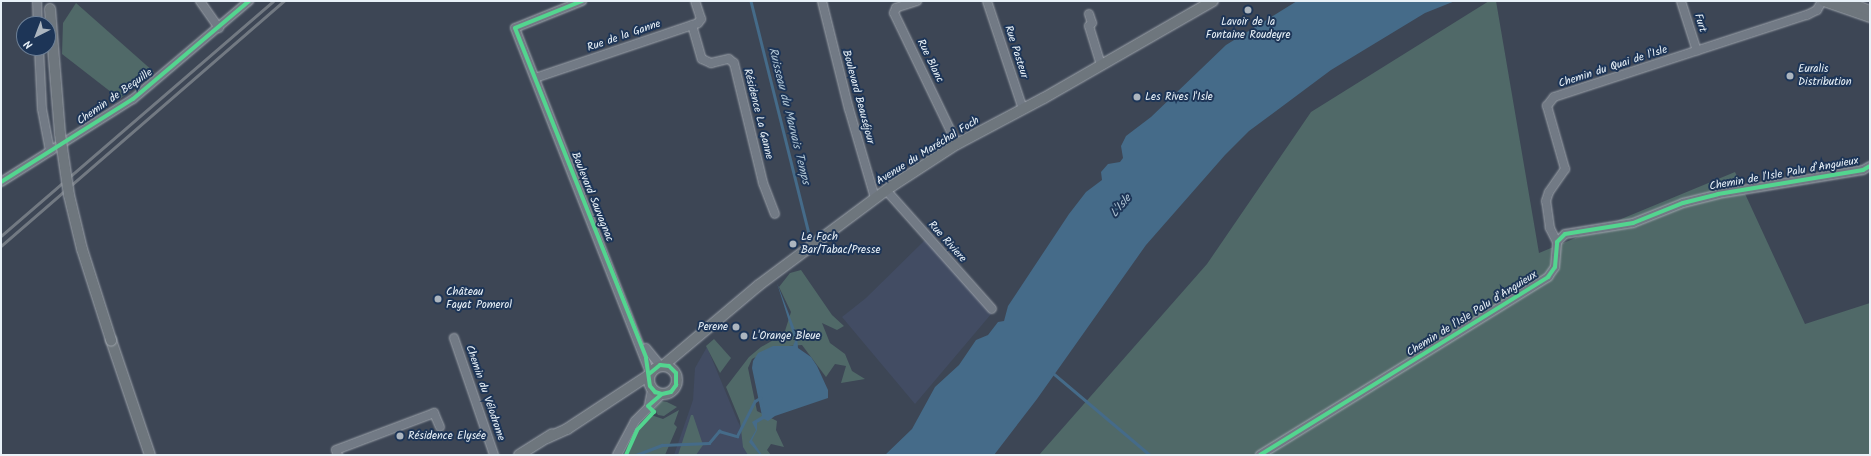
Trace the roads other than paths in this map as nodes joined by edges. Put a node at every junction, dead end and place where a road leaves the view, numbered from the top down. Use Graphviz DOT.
graph roads {
  1 [pos="38,1"];
  2 [pos="200,1"];
  3 [pos="249,1"];
  4 [pos="582,1"];
  5 [pos="695,1"];
  6 [pos="822,1"];
  7 [pos="917,1"];
  8 [pos="987,1"];
  9 [pos="1213,1"];
  10 [pos="1681,1"];
  11 [pos="1823,1"];
  12 [pos="1845,1"];
  13 [pos="50,5"];
  14 [pos="1870,11"];
  15 [pos="1089,14"];
  16 [pos="38,16"];
  17 [pos="1870,17"];
  18 [pos="692,25"];
  19 [pos="219,28"];
  20 [pos="1697,52"];
  21 [pos="39,56"];
  22 [pos="1101,64"];
  23 [pos="535,78"];
  24 [pos="1023,109"];
  25 [pos="957,144"];
  26 [pos="50,151"];
  27 [pos="1870,166"];
  28 [pos="1,182"];
  29 [pos="886,190"];
  30 [pos="875,198"];
  31 [pos="775,214"];
  32 [pos="1556,242"];
  33 [pos="992,309"];
  34 [pos="714,323"];
  35 [pos="637,336"];
  36 [pos="454,338"];
  37 [pos="662,365"];
  38 [pos="676,373"];
  39 [pos="650,381"];
  40 [pos="662,394"];
  41 [pos="649,405"];
  42 [pos="440,426"];
  43 [pos="150,455"];
  44 [pos="338,455"];
  45 [pos="494,455"];
  46 [pos="519,455"];
  47 [pos="617,455"];
  48 [pos="1260,455"];
  1 -- 16 [label="street"];
  2 -- 19 [label="street"];
  3 -- 19 [label="street, Chemin de Bequille"];
  4 -- 23 [label="street, Boulevard Sauvagnac"];
  5 -- 18 [label="street"];
  6 -- 30 [label="street, Boulevard Beauséjour"];
  7 -- 25 [label="street, Rue Blanc"];
  8 -- 24 [label="street, Rue Pasteur"];
  9 -- 22 [label="main road, Avenue du Maréchal Foch"];
  10 -- 20 [label="street, Furt"];
  11 -- 17 [label="main road"];
  11 -- 20 [label="street, Chemin du Quai de l'Isle"];
  12 -- 14 [label="main road"];
  13 -- 43 [label="main road, bridge"];
  15 -- 22 [label="street"];
  18 -- 23 [label="street, Rue de la Ganne"];
  18 -- 31 [label="street, Résidence La Ganne"];
  19 -- 26 [label="street, Chemin de Bequille"];
  20 -- 32 [label="street, Chemin du Quai de l'Isle"];
  21 -- 26 [label="street"];
  22 -- 24 [label="main road, Avenue du Maréchal Foch"];
  23 -- 35 [label="street, Boulevard Sauvagnac"];
  24 -- 25 [label="main road, Avenue du Maréchal Foch"];
  25 -- 29 [label="main road, Avenue du Maréchal Foch"];
  26 -- 28 [label="street, Chemin de Bequille"];
  27 -- 32 [label="street, Chemin de l'Isle Palu d’Anguieux"];
  29 -- 30 [label="main road, Avenue du Maréchal Foch"];
  29 -- 33 [label="street, Rue Riviere"];
  30 -- 34 [label="main road, Avenue du Maréchal Foch"];
  32 -- 48 [label="street, Chemin de l'Isle Palu d’Anguieux"];
  34 -- 37 [label="main road, Avenue du Maréchal Foch"];
  34 -- 38 [label="main road, Avenue du Maréchal Foch"];
  35 -- 37 [label="street, Boulevard Sauvagnac"];
  35 -- 39 [label="street, Boulevard Sauvagnac"];
  36 -- 45 [label="street, Chemin du Vélodrome"];
  37 -- 38 [label="main road"];
  37 -- 39 [label="main road"];
  38 -- 40 [label="main road"];
  39 -- 40 [label="main road"];
  39 -- 41 [label="street"];
  39 -- 46 [label="main road"];
  40 -- 41 [label="street"];
  41 -- 47 [label="street"];
  42 -- 44 [label="street"];
}
